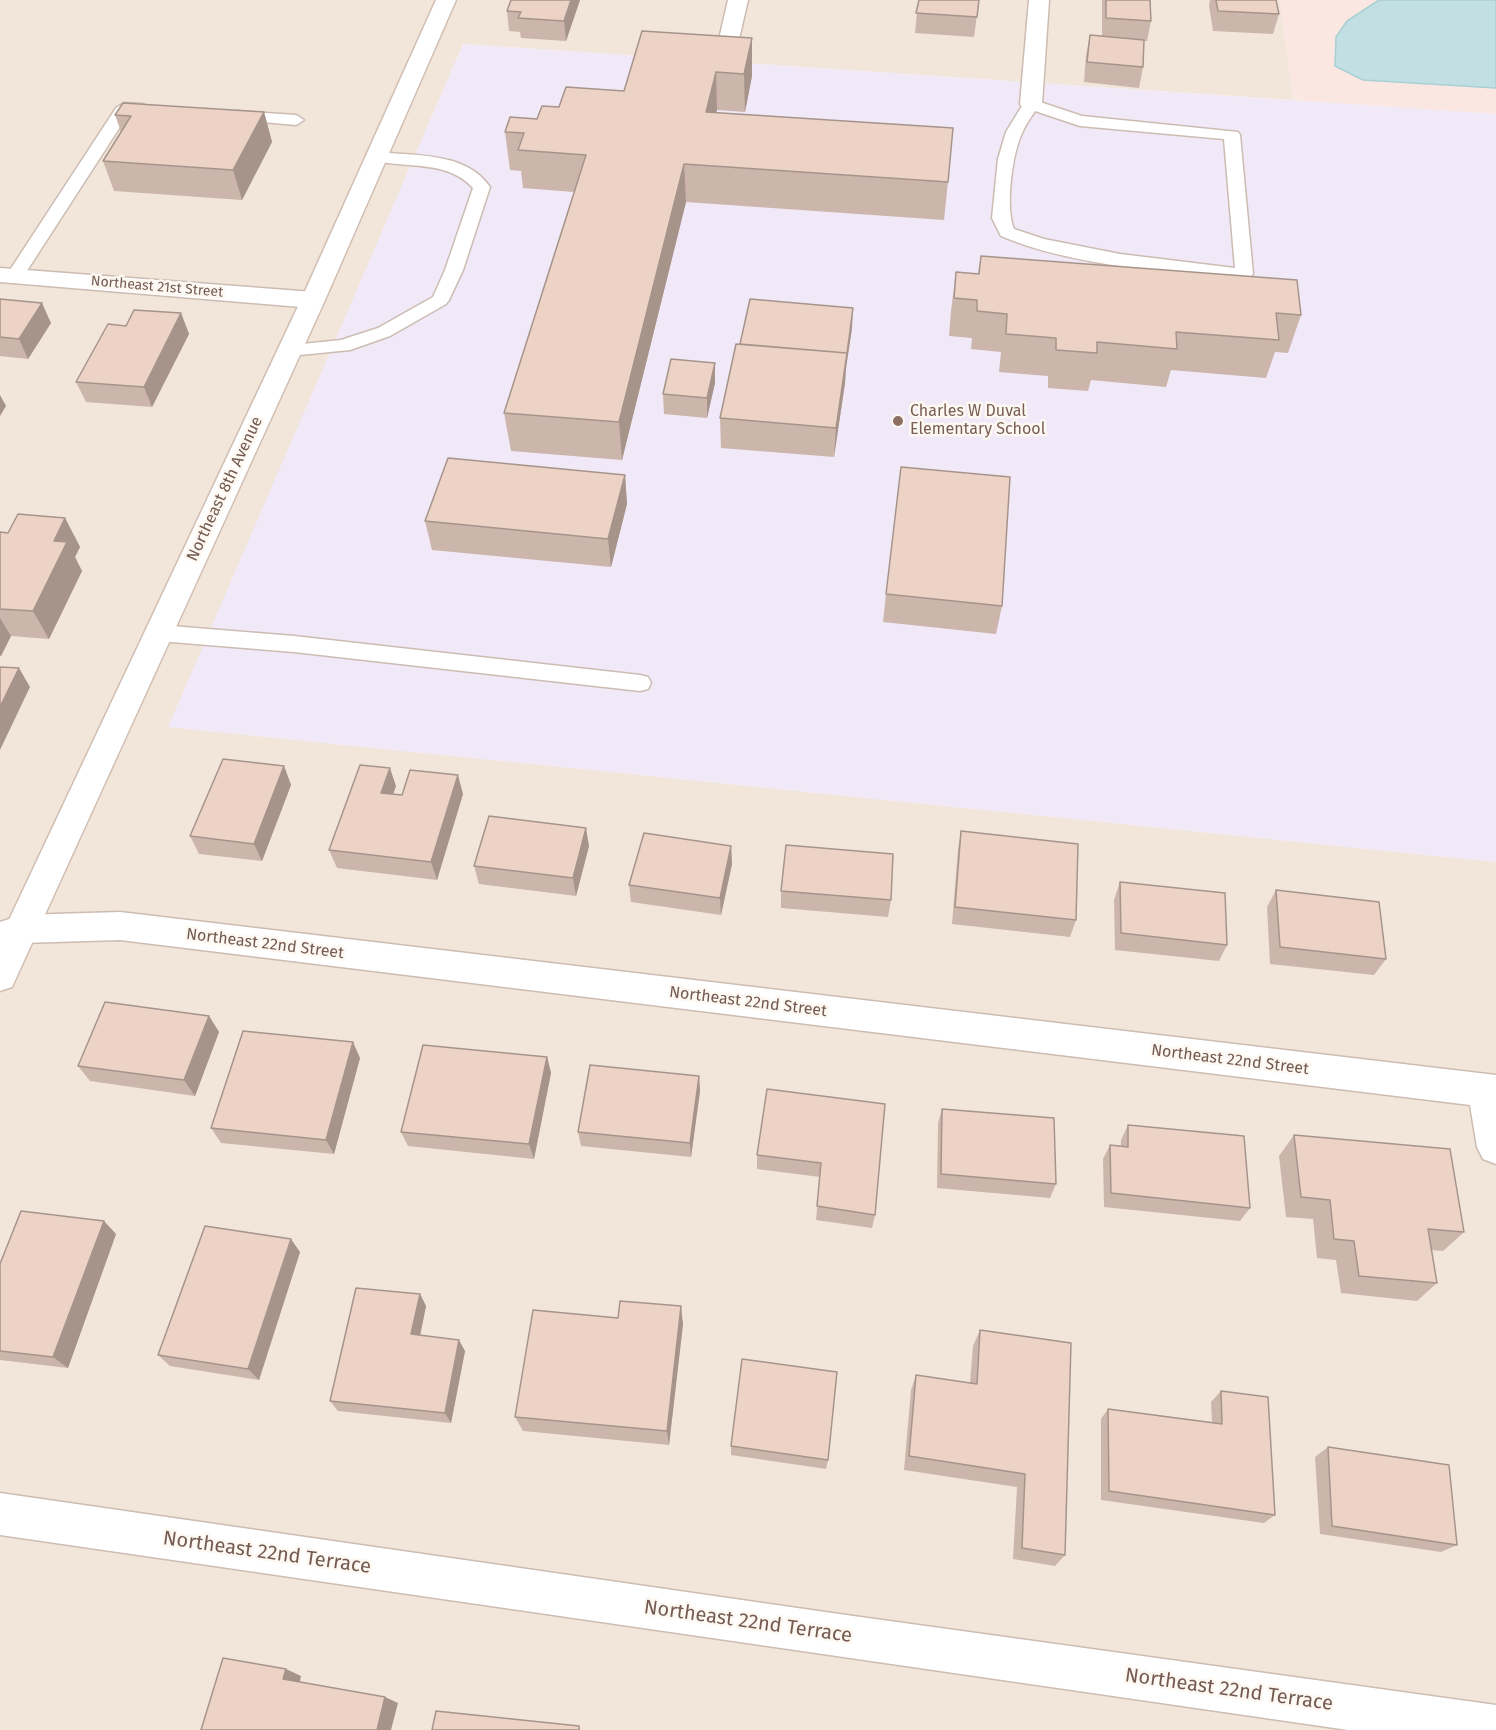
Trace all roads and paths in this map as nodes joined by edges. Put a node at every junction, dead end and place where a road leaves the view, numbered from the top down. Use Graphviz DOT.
graph roads {
  1 [pos="446,0"];
  2 [pos="738,0"];
  3 [pos="1039,0"];
  4 [pos="728,48"];
  5 [pos="1031,104"];
  6 [pos="159,110"];
  7 [pos="216,114"];
  8 [pos="296,120"];
  9 [pos="377,157"];
  10 [pos="7,275"];
  11 [pos="313,300"];
  12 [pos="290,350"];
  13 [pos="159,633"];
  14 [pos="640,683"];
  15 [pos="11,933"];
  16 [pos="0,976"];
  17 [pos="1491,1091"];
  18 [pos="1496,1147"];
  19 [pos="0,1514"];
  20 [pos="1496,1728"];
  1 -- 9 [label="street, Northeast 8th Avenue"];
  2 -- 4 [label="street"];
  3 -- 5 [label="street"];
  5 -- 5 [label="lane"];
  6 -- 10 [label="lane"];
  7 -- 8 [label="lane"];
  9 -- 11 [label="street, Northeast 8th Avenue"];
  9 -- 12 [label="lane"];
  10 -- 11 [label="street, Northeast 21st Street"];
  11 -- 12 [label="street, Northeast 8th Avenue"];
  12 -- 13 [label="street, Northeast 8th Avenue"];
  13 -- 14 [label="lane"];
  13 -- 15 [label="street, Northeast 8th Avenue"];
  15 -- 16 [label="street, Northeast 8th Avenue"];
  15 -- 17 [label="street, Northeast 22nd Street"];
  17 -- 18 [label="street"];
  19 -- 20 [label="street, Northeast 22nd Terrace"];
}
